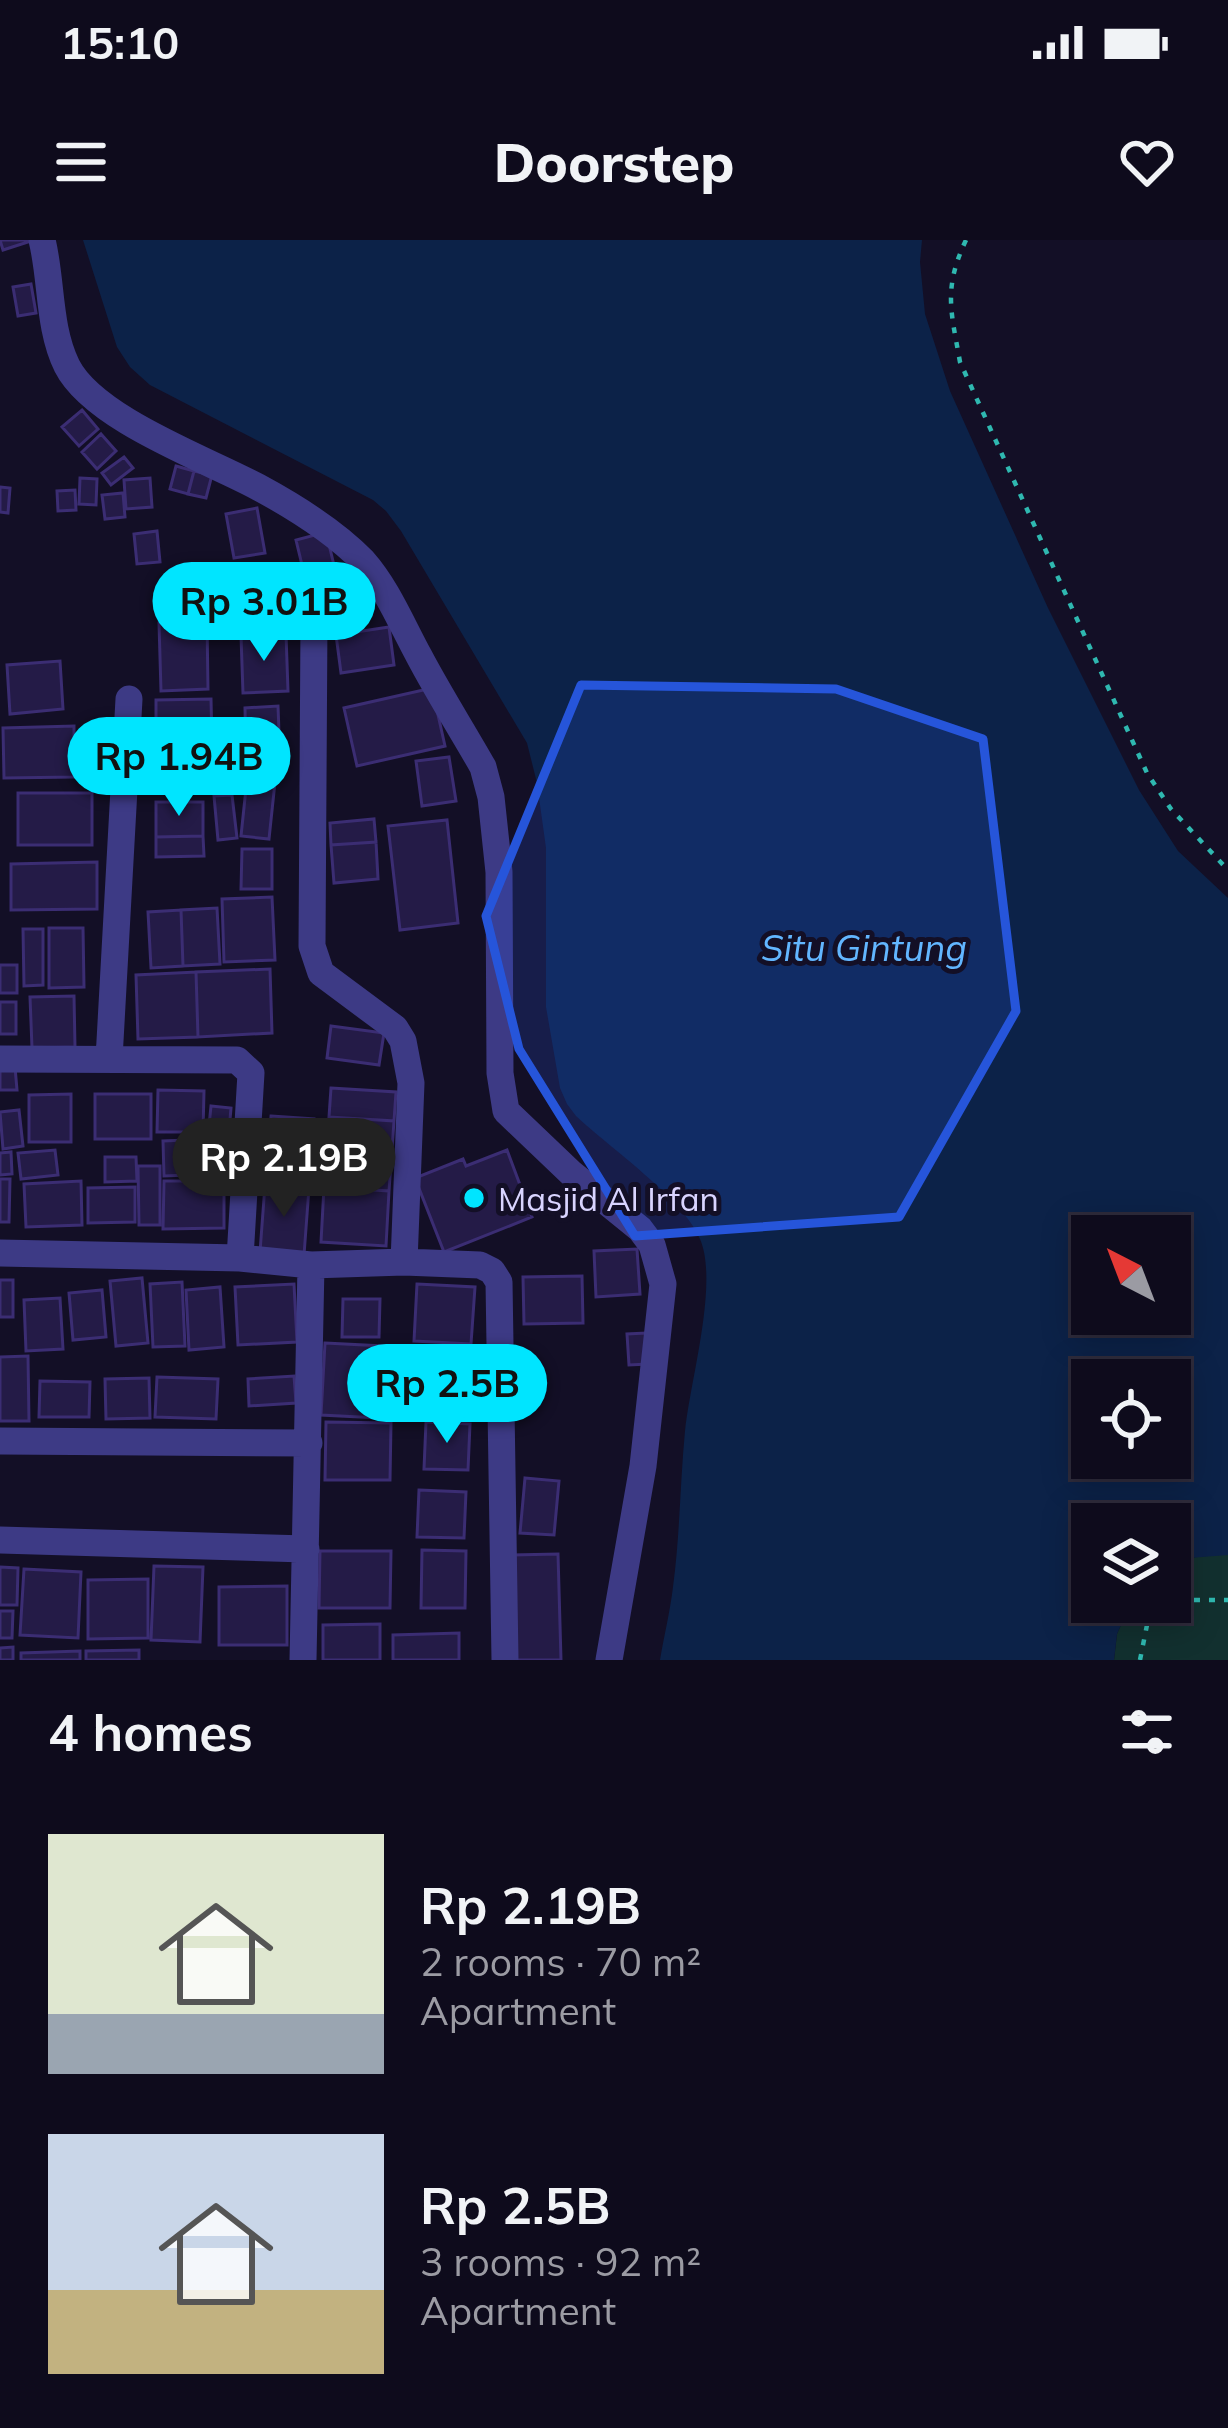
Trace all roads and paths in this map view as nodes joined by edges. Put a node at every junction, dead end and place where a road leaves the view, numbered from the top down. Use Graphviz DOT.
graph roads {
  1 [pos="42,240"];
  2 [pos="966,240"];
  3 [pos="220,586"];
  4 [pos="129,699"];
  5 [pos="1228,870"];
  6 [pos="0,1059"];
  7 [pos="109,1059"];
  8 [pos="0,1253"];
  9 [pos="240,1258"];
  10 [pos="404,1262"];
  11 [pos="311,1265"];
  12 [pos="0,1441"];
  13 [pos="309,1443"];
  14 [pos="0,1540"];
  15 [pos="306,1549"];
  16 [pos="1228,1600"];
  17 [pos="303,1660"];
  18 [pos="505,1660"];
  19 [pos="609,1660"];
  20 [pos="1140,1660"];
  1 -- 19 [label="street"];
  2 -- 5 [label="path"];
  3 -- 10 [label="street"];
  4 -- 7 [label="street"];
  6 -- 7 [label="street"];
  7 -- 9 [label="street"];
  8 -- 9 [label="street"];
  9 -- 11 [label="street"];
  10 -- 11 [label="street"];
  10 -- 18 [label="street"];
  11 -- 13 [label="street"];
  12 -- 13 [label="street"];
  13 -- 15 [label="street"];
  14 -- 15 [label="street"];
  15 -- 17 [label="street"];
  16 -- 20 [label="path"];
}
